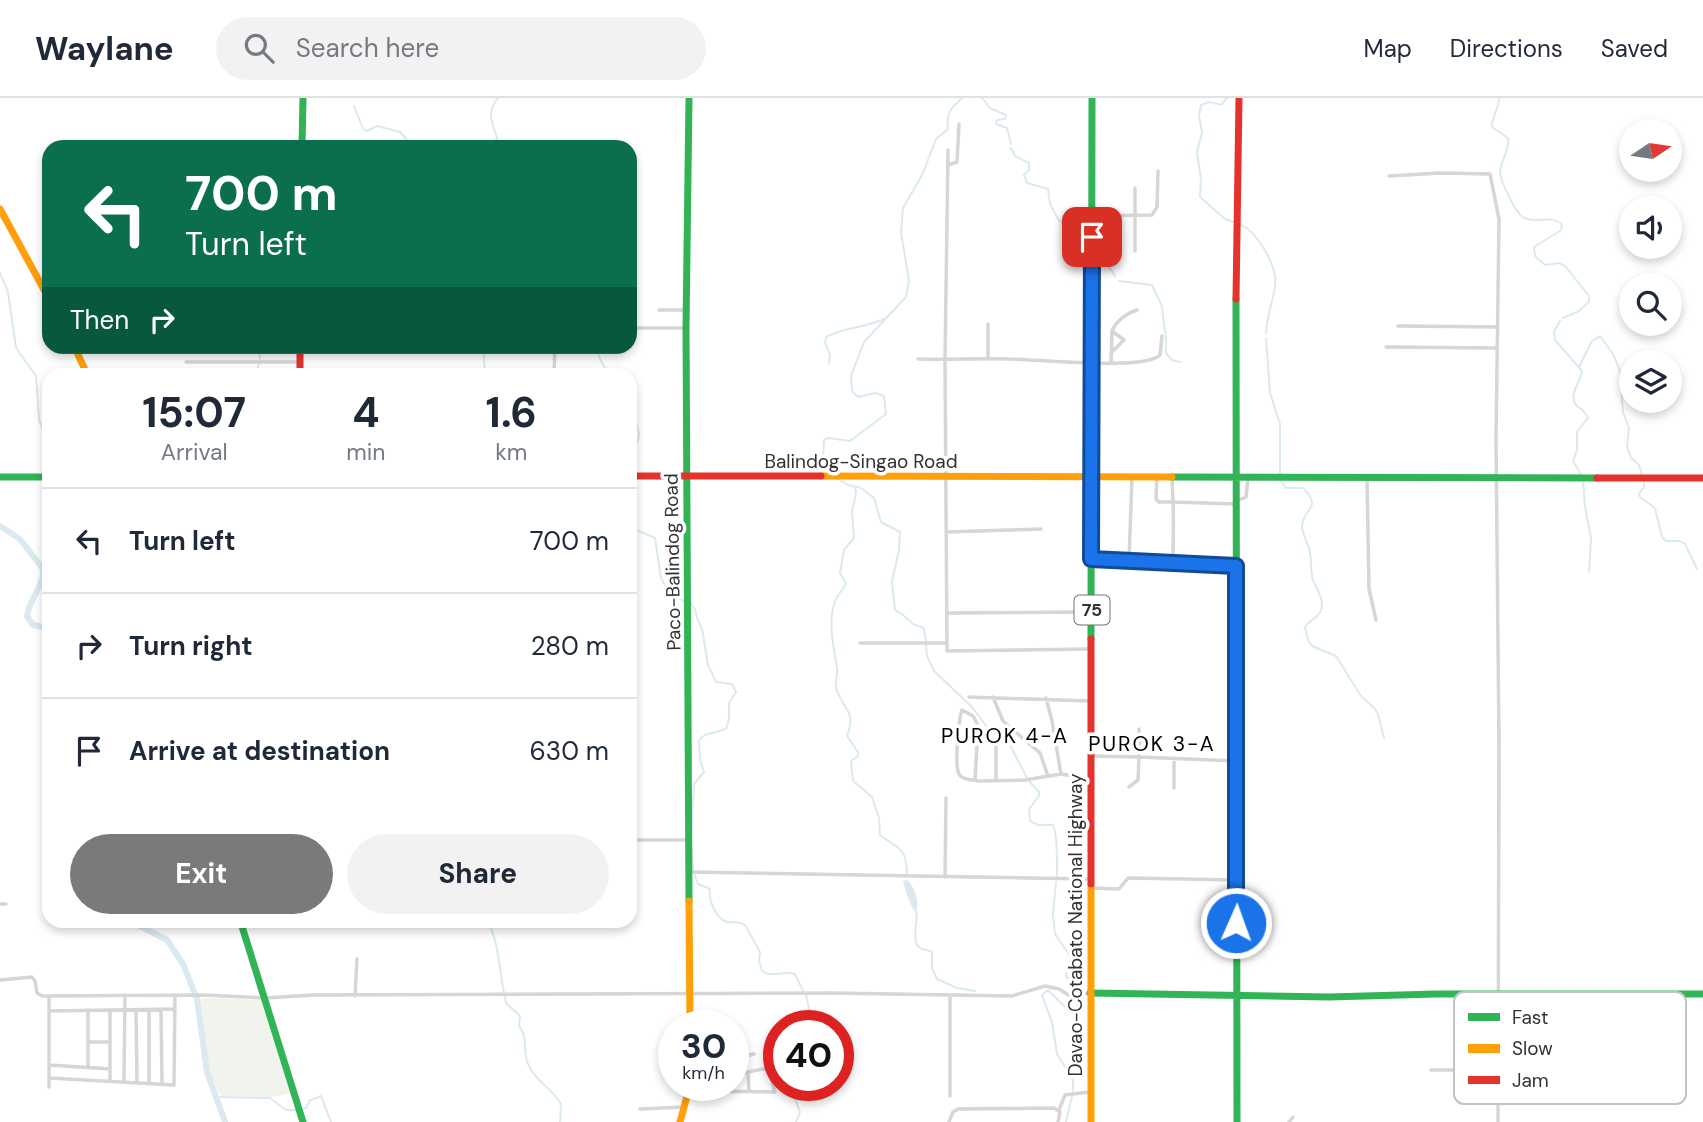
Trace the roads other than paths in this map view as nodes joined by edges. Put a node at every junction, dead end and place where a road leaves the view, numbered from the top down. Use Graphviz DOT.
graph roads {
  1 [pos="303,98"];
  2 [pos="689,98"];
  3 [pos="1093,98"];
  4 [pos="1239,98"];
  5 [pos="959,124"];
  6 [pos="302,140"];
  7 [pos="948,150"];
  8 [pos="948,165"];
  9 [pos="1158,171"];
  10 [pos="1389,176"];
  11 [pos="1135,188"];
  12 [pos="0,209"];
  13 [pos="1092,216"];
  14 [pos="1134,217"];
  15 [pos="1135,251"];
  16 [pos="42,286"];
  17 [pos="659,310"];
  18 [pos="686,310"];
  19 [pos="1137,310"];
  20 [pos="988,324"];
  21 [pos="1398,326"];
  22 [pos="1497,327"];
  23 [pos="637,328"];
  24 [pos="686,328"];
  25 [pos="1112,331"];
  26 [pos="1162,336"];
  27 [pos="1386,348"];
  28 [pos="1497,348"];
  29 [pos="1111,352"];
  30 [pos="300,354"];
  31 [pos="918,359"];
  32 [pos="988,359"];
  33 [pos="945,360"];
  34 [pos="186,362"];
  35 [pos="300,362"];
  36 [pos="1092,362"];
  37 [pos="1111,363"];
  38 [pos="300,368"];
  39 [pos="686,475"];
  40 [pos="1092,475"];
  41 [pos="637,476"];
  42 [pos="1132,476"];
  43 [pos="0,477"];
  44 [pos="42,477"];
  45 [pos="946,477"];
  46 [pos="1157,477"];
  47 [pos="1172,477"];
  48 [pos="1236,477"];
  49 [pos="1497,477"];
  50 [pos="1248,478"];
  51 [pos="1367,478"];
  52 [pos="1703,478"];
  53 [pos="1173,502"];
  54 [pos="1236,502"];
  55 [pos="1041,529"];
  56 [pos="946,532"];
  57 [pos="1091,559"];
  58 [pos="1129,561"];
  59 [pos="1173,563"];
  60 [pos="1236,566"];
  61 [pos="1092,612"];
  62 [pos="947,613"];
  63 [pos="1376,620"];
  64 [pos="860,643"];
  65 [pos="947,643"];
  66 [pos="1091,649"];
  67 [pos="969,697"];
  68 [pos="993,697"];
  69 [pos="1046,698"];
  70 [pos="1091,701"];
  71 [pos="1139,729"];
  72 [pos="996,746"];
  73 [pos="1091,756"];
  74 [pos="1139,757"];
  75 [pos="1174,758"];
  76 [pos="1236,761"];
  77 [pos="1061,774"];
  78 [pos="1048,776"];
  79 [pos="1091,779"];
  80 [pos="975,780"];
  81 [pos="996,780"];
  82 [pos="1129,787"];
  83 [pos="1174,788"];
  84 [pos="946,798"];
  85 [pos="637,840"];
  86 [pos="690,840"];
  87 [pos="690,872"];
  88 [pos="945,878"];
  89 [pos="1090,879"];
  90 [pos="1237,880"];
  91 [pos="1090,888"];
  92 [pos="0,904"];
  93 [pos="6,904"];
  94 [pos="243,928"];
  95 [pos="357,959"];
  96 [pos="0,980"];
  97 [pos="1498,992"];
  98 [pos="1090,993"];
  99 [pos="689,994"];
  100 [pos="125,995"];
  101 [pos="175,995"];
  102 [pos="950,995"];
  103 [pos="1237,995"];
  104 [pos="1454,995"];
  105 [pos="49,996"];
  106 [pos="355,996"];
  107 [pos="265,998"];
  108 [pos="162,1009"];
  109 [pos="175,1009"];
  110 [pos="88,1010"];
  111 [pos="110,1010"];
  112 [pos="124,1010"];
  113 [pos="136,1010"];
  114 [pos="149,1010"];
  115 [pos="690,1010"];
  116 [pos="49,1011"];
  117 [pos="88,1042"];
  118 [pos="110,1042"];
  119 [pos="754,1054"];
  120 [pos="749,1055"];
  121 [pos="49,1065"];
  122 [pos="88,1067"];
  123 [pos="110,1069"];
  124 [pos="1431,1070"];
  125 [pos="1454,1070"];
  126 [pos="749,1072"];
  127 [pos="49,1078"];
  128 [pos="110,1081"];
  129 [pos="124,1082"];
  130 [pos="136,1083"];
  131 [pos="149,1084"];
  132 [pos="162,1084"];
  133 [pos="49,1087"];
  134 [pos="749,1092"];
  135 [pos="1090,1092"];
  136 [pos="950,1096"];
  137 [pos="687,1101"];
  138 [pos="1498,1104"];
  139 [pos="685,1107"];
  140 [pos="640,1108"];
  141 [pos="1059,1110"];
  142 [pos="1293,1117"];
  143 [pos="303,1122"];
  144 [pos="680,1122"];
  145 [pos="949,1122"];
  146 [pos="1058,1122"];
  147 [pos="1091,1122"];
  148 [pos="1237,1122"];
  149 [pos="1289,1122"];
  150 [pos="1498,1122"];
  1 -- 6 [label="main road"];
  2 -- 18 [label="main road, Paco-Balindog Road"];
  3 -- 13 [label="main road, Davao-Cotabato National Highway / 75"];
  4 -- 48 [label="main road"];
  5 -- 8 [label="street"];
  7 -- 8 [label="street"];
  8 -- 33 [label="street"];
  9 -- 14 [label="street"];
  10 -- 22 [label="street"];
  11 -- 14 [label="street"];
  12 -- 16 [label="main road"];
  13 -- 14 [label="street"];
  13 -- 36 [label="main road, Davao-Cotabato National Highway / 75"];
  14 -- 15 [label="street"];
  17 -- 18 [label="street"];
  18 -- 24 [label="main road, Paco-Balindog Road"];
  19 -- 25 [label="street"];
  20 -- 32 [label="street"];
  21 -- 22 [label="street"];
  22 -- 28 [label="street"];
  23 -- 24 [label="street"];
  24 -- 39 [label="main road, Paco-Balindog Road"];
  25 -- 29 [label="street"];
  25 -- 29 [label="street"];
  26 -- 37 [label="street"];
  27 -- 28 [label="street"];
  28 -- 49 [label="street"];
  29 -- 37 [label="street"];
  30 -- 35 [label="main road"];
  31 -- 33 [label="street"];
  32 -- 33 [label="street"];
  32 -- 36 [label="street"];
  33 -- 45 [label="street"];
  34 -- 35 [label="street"];
  35 -- 38 [label="main road"];
  36 -- 37 [label="street"];
  36 -- 40 [label="main road, Davao-Cotabato National Highway / 75"];
  39 -- 41 [label="main road, Balindog-Singao Road"];
  39 -- 45 [label="main road, Balindog-Singao Road"];
  39 -- 86 [label="main road, Paco-Balindog Road"];
  40 -- 42 [label="main road, Balindog-Singao Road"];
  40 -- 45 [label="main road, Balindog-Singao Road"];
  40 -- 57 [label="main road, Davao-Cotabato National Highway / 75"];
  42 -- 46 [label="main road, Balindog-Singao Road"];
  42 -- 58 [label="street"];
  43 -- 44 [label="main road"];
  45 -- 56 [label="street"];
  46 -- 47 [label="main road, Balindog-Singao Road"];
  46 -- 53 [label="street"];
  47 -- 48 [label="main road, Balindog-Singao Road"];
  47 -- 53 [label="street"];
  48 -- 50 [label="main road, Balindog-Singao Road"];
  48 -- 54 [label="main road"];
  49 -- 51 [label="main road, Balindog-Singao Road"];
  49 -- 52 [label="main road, Balindog-Singao Road"];
  49 -- 97 [label="street"];
  50 -- 51 [label="main road, Balindog-Singao Road"];
  50 -- 54 [label="street"];
  51 -- 63 [label="street"];
  53 -- 54 [label="street"];
  53 -- 59 [label="street"];
  54 -- 60 [label="main road"];
  55 -- 56 [label="street"];
  56 -- 62 [label="street"];
  57 -- 58 [label="street"];
  57 -- 61 [label="main road, Davao-Cotabato National Highway / 75"];
  58 -- 59 [label="street"];
  59 -- 60 [label="street"];
  60 -- 76 [label="main road"];
  61 -- 62 [label="street"];
  61 -- 66 [label="main road, Davao-Cotabato National Highway / 75"];
  62 -- 65 [label="street"];
  64 -- 65 [label="street"];
  65 -- 66 [label="street"];
  66 -- 70 [label="main road, Davao-Cotabato National Highway / 75"];
  67 -- 68 [label="street"];
  68 -- 69 [label="street"];
  68 -- 78 [label="street"];
  69 -- 70 [label="street"];
  69 -- 77 [label="street"];
  70 -- 73 [label="main road, Davao-Cotabato National Highway / 75"];
  71 -- 74 [label="street"];
  72 -- 81 [label="street"];
  73 -- 74 [label="street"];
  73 -- 79 [label="main road, Davao-Cotabato National Highway / 75"];
  74 -- 75 [label="street"];
  74 -- 82 [label="street"];
  75 -- 76 [label="street"];
  75 -- 83 [label="street"];
  76 -- 90 [label="main road"];
  77 -- 78 [label="street"];
  77 -- 79 [label="street"];
  78 -- 81 [label="street"];
  79 -- 89 [label="main road, Davao-Cotabato National Highway / 75"];
  80 -- 80 [label="street"];
  80 -- 81 [label="street"];
  84 -- 88 [label="street"];
  85 -- 86 [label="street"];
  86 -- 87 [label="main road, Paco-Balindog Road"];
  87 -- 88 [label="street"];
  87 -- 99 [label="main road, Paco-Balindog Road"];
  88 -- 89 [label="street"];
  89 -- 91 [label="main road, Davao-Cotabato National Highway / 75"];
  90 -- 91 [label="street"];
  90 -- 103 [label="main road"];
  91 -- 98 [label="main road, Davao-Cotabato National Highway / 75"];
  92 -- 93 [label="street"];
  94 -- 107 [label="main road"];
  95 -- 106 [label="street"];
  96 -- 105 [label="street"];
  98 -- 102 [label="street"];
  98 -- 103 [label="main road"];
  98 -- 135 [label="main road, Davao-Cotabato National Highway / 75"];
  99 -- 102 [label="street"];
  99 -- 106 [label="street"];
  99 -- 115 [label="main road, Paco-Balindog Road"];
  100 -- 101 [label="street"];
  100 -- 105 [label="street"];
  100 -- 112 [label="street"];
  101 -- 107 [label="street"];
  101 -- 109 [label="street"];
  102 -- 136 [label="street"];
  103 -- 104 [label="main road"];
  103 -- 148 [label="main road"];
  105 -- 116 [label="street"];
  106 -- 107 [label="street"];
  107 -- 143 [label="main road"];
  108 -- 109 [label="street"];
  108 -- 114 [label="street"];
  108 -- 132 [label="street"];
  109 -- 132 [label="street"];
  110 -- 111 [label="street"];
  110 -- 116 [label="street"];
  110 -- 117 [label="street"];
  111 -- 112 [label="street"];
  111 -- 118 [label="street"];
  112 -- 113 [label="street"];
  112 -- 129 [label="street"];
  113 -- 114 [label="street"];
  113 -- 130 [label="street"];
  114 -- 131 [label="street"];
  116 -- 121 [label="street"];
  117 -- 118 [label="street"];
  117 -- 122 [label="street"];
  118 -- 123 [label="street"];
  119 -- 120 [label="street"];
  121 -- 122 [label="street"];
  121 -- 127 [label="street"];
  122 -- 123 [label="street"];
  123 -- 128 [label="street"];
  124 -- 125 [label="street"];
  126 -- 134 [label="street"];
  127 -- 128 [label="street"];
  127 -- 133 [label="street"];
  128 -- 129 [label="street"];
  129 -- 130 [label="street"];
  130 -- 131 [label="street"];
  131 -- 132 [label="street"];
  135 -- 141 [label="street"];
  135 -- 147 [label="main road, Davao-Cotabato National Highway / 75"];
  137 -- 139 [label="main road"];
  138 -- 150 [label="street"];
  139 -- 140 [label="street"];
  139 -- 144 [label="main road"];
  141 -- 145 [label="street"];
  141 -- 146 [label="street"];
  142 -- 149 [label="street"];
}
